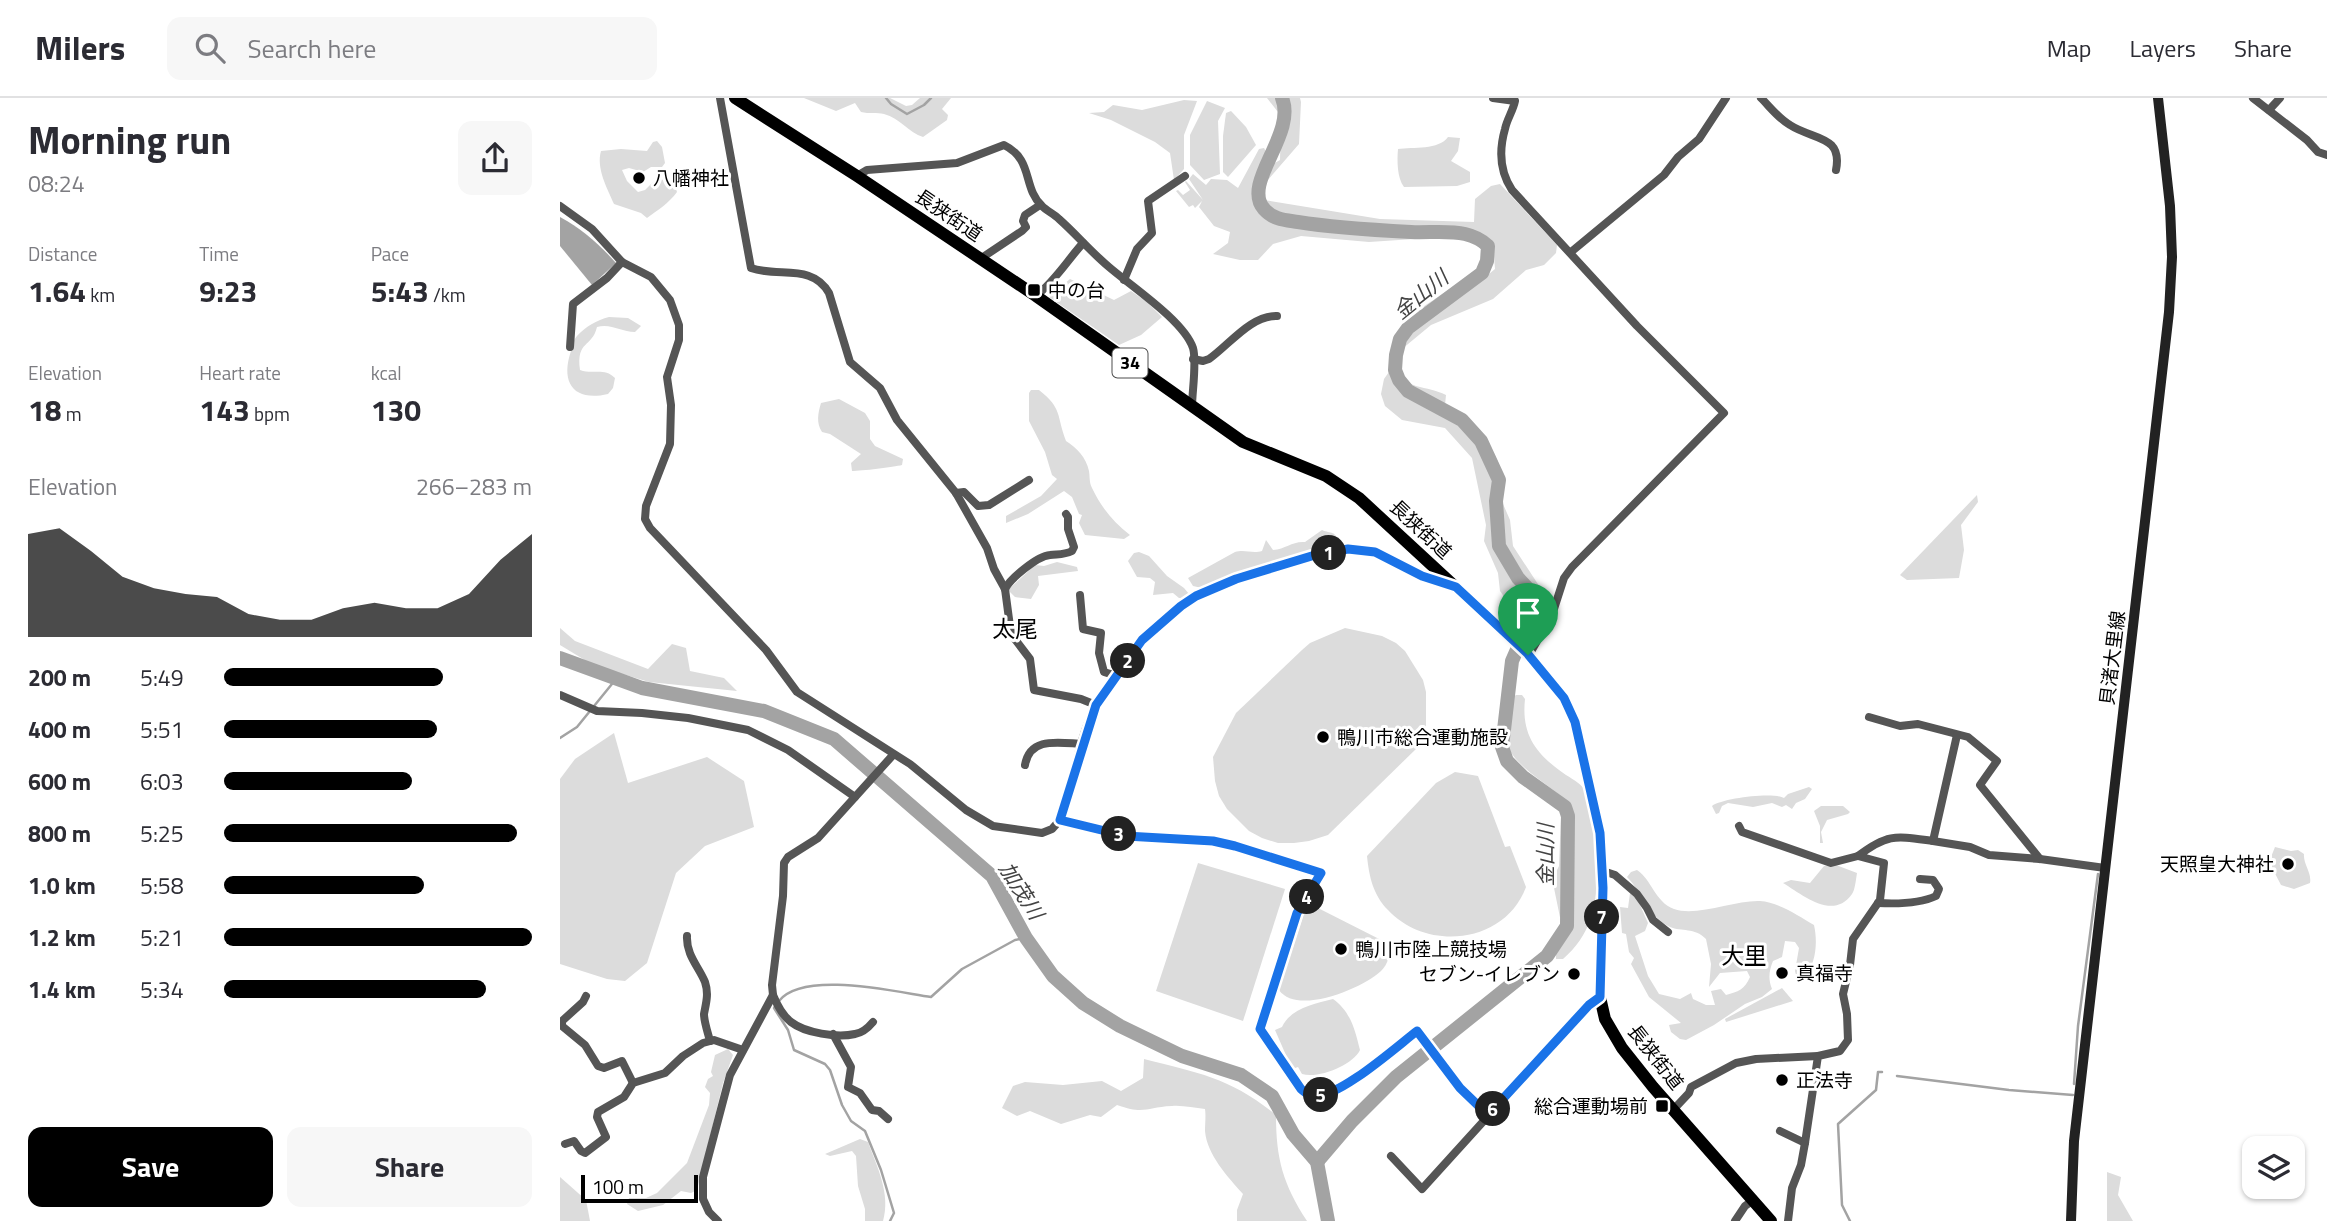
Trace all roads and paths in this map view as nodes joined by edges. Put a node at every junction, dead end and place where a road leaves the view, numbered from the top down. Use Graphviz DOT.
graph roads {
  1 [pos="720,98"];
  2 [pos="735,98"];
  3 [pos="1493,98"];
  4 [pos="1726,98"];
  5 [pos="1761,98"];
  6 [pos="2158,98"];
  7 [pos="2253,98"];
  8 [pos="2280,98"];
  9 [pos="1517,100"];
  10 [pos="2269,110"];
  11 [pos="2327,155"];
  12 [pos="1836,170"];
  13 [pos="856,176"];
  14 [pos="1185,176"];
  15 [pos="1041,205"];
  16 [pos="560,206"];
  17 [pos="1083,243"];
  18 [pos="1571,253"];
  19 [pos="980,259"];
  20 [pos="622,262"];
  21 [pos="1124,280"];
  22 [pos="1036,296"];
  23 [pos="1277,316"];
  24 [pos="570,347"];
  25 [pos="1193,359"];
  26 [pos="1192,407"];
  27 [pos="1029,480"];
  28 [pos="956,493"];
  29 [pos="1066,514"];
  30 [pos="1456,587"];
  31 [pos="1006,589"];
  32 [pos="1080,595"];
  33 [pos="1528,654"];
  34 [pos="1117,676"];
  35 [pos="560,695"];
  36 [pos="1096,705"];
  37 [pos="1869,717"];
  38 [pos="1957,735"];
  39 [pos="1083,744"];
  40 [pos="893,755"];
  41 [pos="1025,765"];
  42 [pos="855,797"];
  43 [pos="1060,820"];
  44 [pos="1739,826"];
  45 [pos="1933,841"];
  46 [pos="1858,856"];
  47 [pos="2040,859"];
  48 [pos="2105,868"];
  49 [pos="1603,871"];
  50 [pos="1321,873"];
  51 [pos="1920,879"];
  52 [pos="1878,904"];
  53 [pos="1668,932"];
  54 [pos="687,936"];
  55 [pos="773,995"];
  56 [pos="586,996"];
  57 [pos="1600,997"];
  58 [pos="873,1022"];
  59 [pos="833,1034"];
  60 [pos="710,1041"];
  61 [pos="743,1050"];
  62 [pos="1818,1056"];
  63 [pos="633,1083"];
  64 [pos="1672,1110"];
  65 [pos="1488,1115"];
  66 [pos="888,1119"];
  67 [pos="1780,1131"];
  68 [pos="1805,1143"];
  69 [pos="565,1144"];
  70 [pos="1391,1156"];
  71 [pos="1752,1201"];
  72 [pos="712,1217"];
  73 [pos="718,1221"];
  74 [pos="1735,1221"];
  75 [pos="1770,1221"];
  76 [pos="1788,1221"];
  77 [pos="2071,1221"];
  1 -- 28 [label="street"];
  2 -- 13 [label="main road, 長狭街道 / 34"];
  3 -- 9 [label="street"];
  4 -- 18 [label="street"];
  5 -- 12 [label="street"];
  6 -- 48 [label="street, 貝渚大里線"];
  7 -- 10 [label="street"];
  8 -- 10 [label="street"];
  9 -- 18 [label="street"];
  10 -- 11 [label="street"];
  13 -- 15 [label="street"];
  13 -- 19 [label="main road, 長狭街道 / 34"];
  14 -- 21 [label="street"];
  15 -- 17 [label="street"];
  15 -- 19 [label="street"];
  16 -- 20 [label="street"];
  17 -- 21 [label="street"];
  17 -- 22 [label="street"];
  18 -- 33 [label="street"];
  19 -- 22 [label="main road, 長狭街道 / 34"];
  20 -- 24 [label="street"];
  20 -- 40 [label="street"];
  21 -- 25 [label="street"];
  22 -- 26 [label="main road, 長狭街道 / 34"];
  23 -- 25 [label="street"];
  25 -- 26 [label="street"];
  26 -- 30 [label="main road, 長狭街道 / 34"];
  27 -- 28 [label="street"];
  28 -- 31 [label="street"];
  29 -- 31 [label="street"];
  30 -- 33 [label="main road, 長狭街道 / 34"];
  30 -- 34 [label="street"];
  31 -- 36 [label="street"];
  32 -- 34 [label="street"];
  33 -- 49 [label="main road, 長狭街道 / 34"];
  34 -- 36 [label="street"];
  35 -- 42 [label="street"];
  36 -- 39 [label="street"];
  37 -- 38 [label="street"];
  38 -- 45 [label="street"];
  38 -- 47 [label="street"];
  39 -- 41 [label="street"];
  39 -- 43 [label="street"];
  40 -- 42 [label="street"];
  40 -- 43 [label="street"];
  42 -- 55 [label="street"];
  43 -- 50 [label="street"];
  44 -- 46 [label="street"];
  45 -- 46 [label="street"];
  45 -- 47 [label="street"];
  46 -- 52 [label="street"];
  47 -- 48 [label="street"];
  48 -- 77 [label="street, 貝渚大里線"];
  49 -- 53 [label="street"];
  49 -- 57 [label="main road, 長狭街道 / 34"];
  50 -- 65 [label="street"];
  51 -- 52 [label="street"];
  52 -- 62 [label="street"];
  54 -- 60 [label="street"];
  55 -- 59 [label="street"];
  55 -- 61 [label="street"];
  56 -- 63 [label="street"];
  57 -- 64 [label="main road, 長狭街道 / 34"];
  57 -- 65 [label="street"];
  58 -- 59 [label="street"];
  59 -- 66 [label="street"];
  60 -- 61 [label="street"];
  60 -- 63 [label="street"];
  61 -- 72 [label="street"];
  62 -- 64 [label="street"];
  62 -- 68 [label="street"];
  63 -- 69 [label="street"];
  64 -- 71 [label="main road, 長狭街道 / 34"];
  65 -- 70 [label="street"];
  67 -- 68 [label="street"];
  68 -- 76 [label="street"];
  71 -- 74 [label="street"];
  71 -- 75 [label="main road, 長狭街道 / 34"];
  72 -- 73 [label="street"];
}
